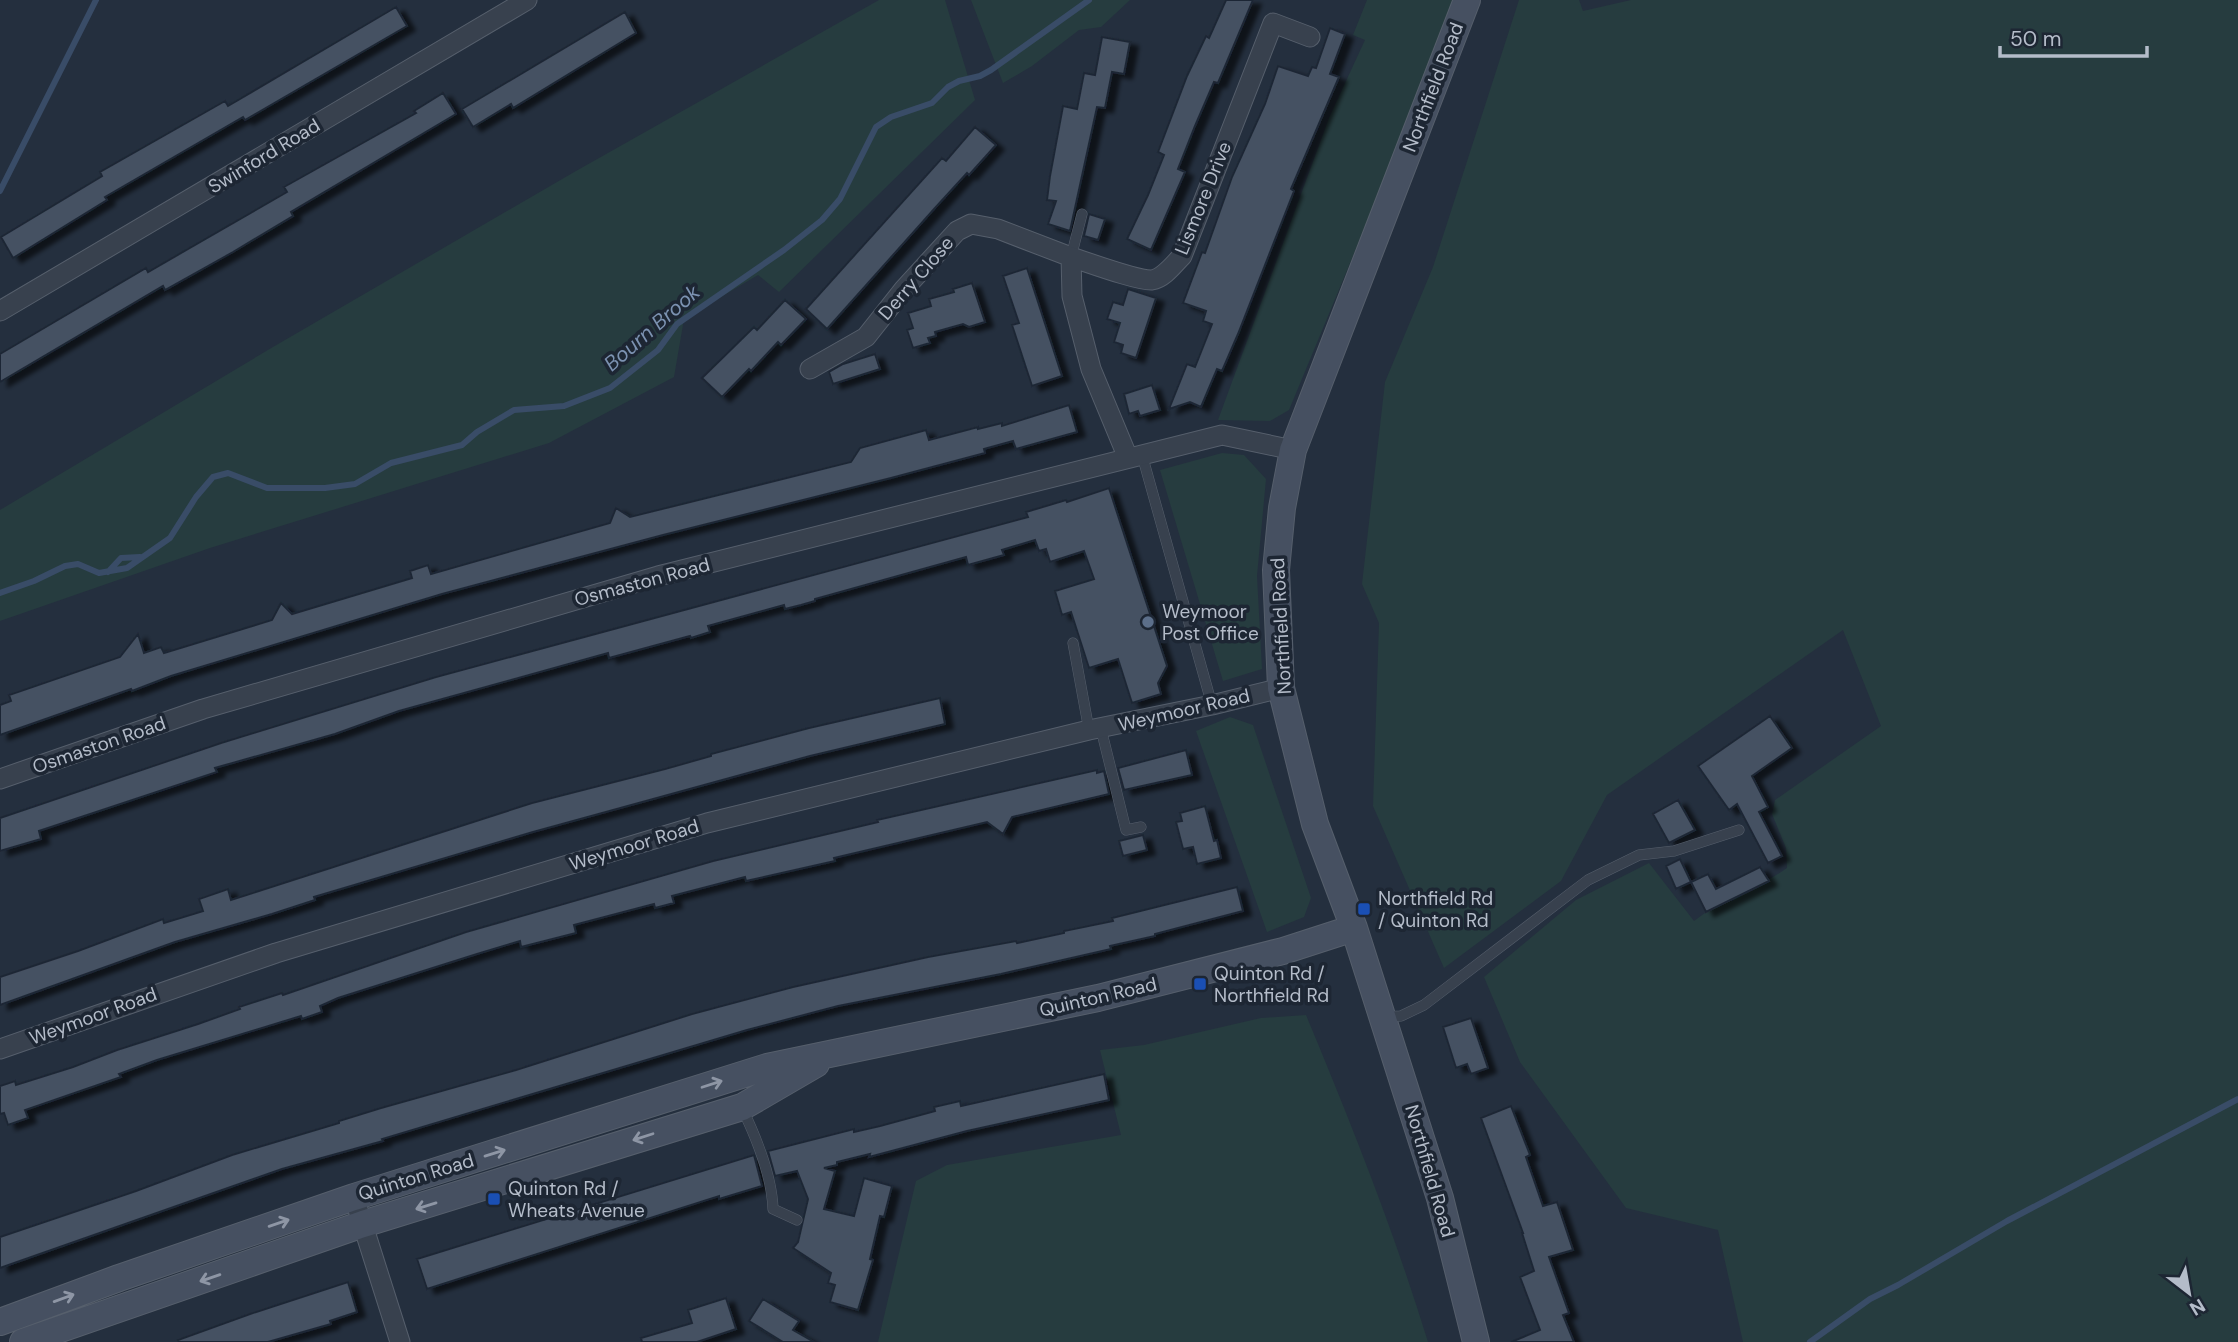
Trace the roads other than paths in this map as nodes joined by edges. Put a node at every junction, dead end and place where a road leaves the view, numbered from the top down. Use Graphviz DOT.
graph roads {
  1 [pos="1467,0"];
  2 [pos="516,3"];
  3 [pos="1310,37"];
  4 [pos="1082,214"];
  5 [pos="1071,257"];
  6 [pos="0,311"];
  7 [pos="810,369"];
  8 [pos="1293,450"];
  9 [pos="1135,456"];
  10 [pos="1073,643"];
  11 [pos="1281,688"];
  12 [pos="1212,705"];
  13 [pos="1095,730"];
  14 [pos="0,779"];
  15 [pos="1141,827"];
  16 [pos="1739,830"];
  17 [pos="1354,928"];
  18 [pos="1383,1017"];
  19 [pos="0,1049"];
  20 [pos="838,1051"];
  21 [pos="742,1107"];
  22 [pos="354,1197"];
  23 [pos="797,1220"];
  24 [pos="363,1224"];
  25 [pos="0,1322"];
  26 [pos="23,1342"];
  27 [pos="400,1342"];
  28 [pos="1476,1342"];
  1 -- 8 [label="street, Northfield Road"];
  2 -- 6 [label="street, Swinford Road"];
  3 -- 5 [label="street, Lismore Drive"];
  4 -- 5 [label="lane"];
  5 -- 7 [label="street, Derry Close"];
  5 -- 9 [label="street"];
  8 -- 9 [label="street, Osmaston Road"];
  8 -- 11 [label="street, Northfield Road"];
  9 -- 12 [label="lane"];
  9 -- 14 [label="street, Osmaston Road"];
  10 -- 13 [label="lane"];
  11 -- 12 [label="street, Weymoor Road"];
  11 -- 17 [label="street, Northfield Road"];
  12 -- 13 [label="street, Weymoor Road"];
  13 -- 15 [label="lane"];
  13 -- 19 [label="street, Weymoor Road"];
  16 -- 18 [label="lane"];
  17 -- 18 [label="street, Northfield Road"];
  17 -- 20 [label="street, Quinton Road"];
  18 -- 28 [label="street, Northfield Road"];
  20 -- 21 [label="street, Quinton Road"];
  22 -- 20 [label="street, Quinton Road, one-way"];
  21 -- 23 [label="lane"];
  21 -- 24 [label="street, Quinton Road, one-way"];
  22 -- 24 [label="street"];
  25 -- 22 [label="street, Quinton Road, one-way"];
  24 -- 26 [label="street, Quinton Road, one-way"];
  24 -- 27 [label="street"];
}
